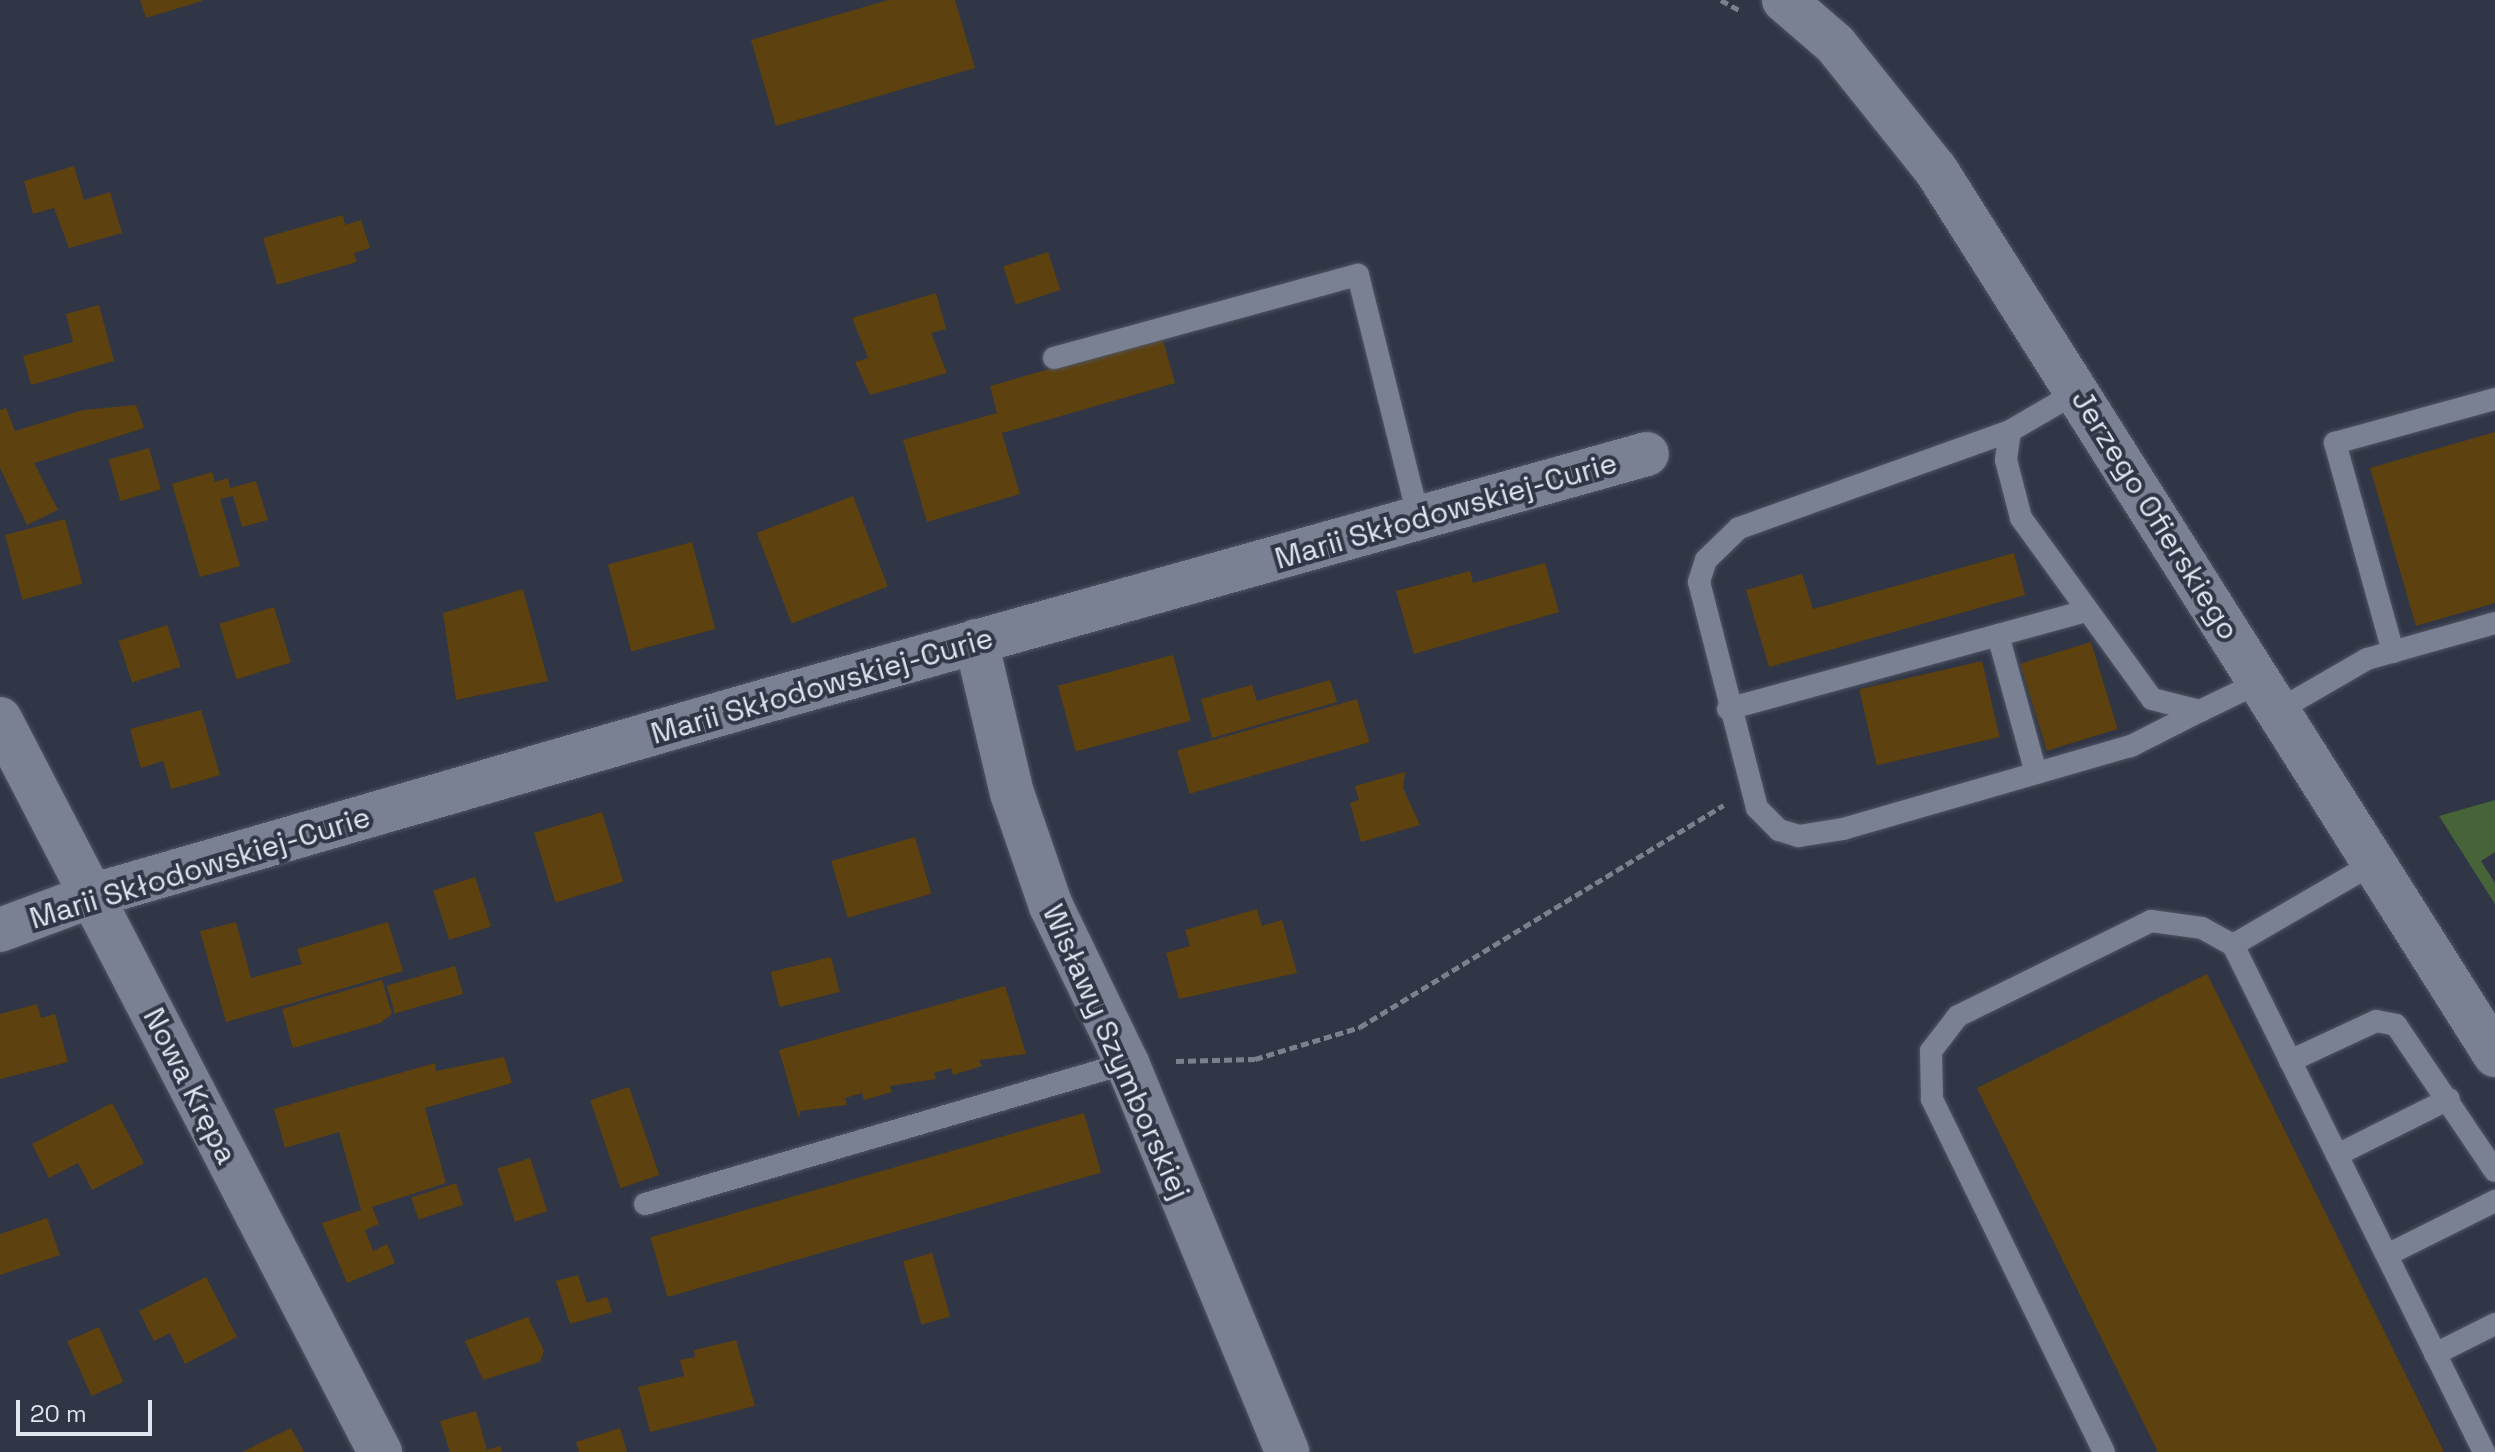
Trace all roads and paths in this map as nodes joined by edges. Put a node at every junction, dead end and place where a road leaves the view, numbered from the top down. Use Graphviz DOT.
graph roads {
  1 [pos="1784,0"];
  2 [pos="1054,358"];
  3 [pos="2077,392"];
  4 [pos="2495,399"];
  5 [pos="2010,431"];
  6 [pos="1647,454"];
  7 [pos="1419,519"];
  8 [pos="2086,611"];
  9 [pos="2495,623"];
  10 [pos="1998,635"];
  11 [pos="976,641"];
  12 [pos="2393,652"];
  13 [pos="2268,696"];
  14 [pos="1728,709"];
  15 [pos="2200,711"];
  16 [pos="0,719"];
  17 [pos="2036,773"];
  18 [pos="1751,789"];
  19 [pos="2374,863"];
  20 [pos="91,896"];
  21 [pos="0,930"];
  22 [pos="2233,945"];
  23 [pos="2495,1055"];
  24 [pos="2290,1061"];
  25 [pos="1127,1063"];
  26 [pos="2449,1099"];
  27 [pos="2337,1155"];
  28 [pos="2495,1171"];
  29 [pos="2495,1201"];
  30 [pos="645,1204"];
  31 [pos="2387,1255"];
  32 [pos="2495,1324"];
  33 [pos="2435,1354"];
  34 [pos="2495,1445"];
  35 [pos="380,1452"];
  36 [pos="1287,1452"];
  37 [pos="2104,1452"];
  38 [pos="2484,1452"];
  1 -- 3 [label="street, Jerzego Ofierskiego"];
  2 -- 7 [label="lane"];
  3 -- 5 [label="lane"];
  3 -- 13 [label="street, Jerzego Ofierskiego"];
  4 -- 12 [label="lane"];
  5 -- 8 [label="lane"];
  5 -- 14 [label="lane"];
  6 -- 7 [label="street, Marii Skłodowskiej-Curie"];
  7 -- 11 [label="street, Marii Skłodowskiej-Curie"];
  8 -- 10 [label="lane"];
  8 -- 15 [label="lane"];
  9 -- 12 [label="lane"];
  10 -- 14 [label="lane"];
  10 -- 17 [label="lane"];
  11 -- 20 [label="street, Marii Skłodowskiej-Curie"];
  11 -- 25 [label="street, Wisławy Szymborskiej"];
  12 -- 13 [label="lane"];
  13 -- 15 [label="lane"];
  13 -- 19 [label="street, Jerzego Ofierskiego"];
  14 -- 18 [label="lane"];
  15 -- 17 [label="lane"];
  16 -- 20 [label="street, Nowa Krępa"];
  17 -- 18 [label="lane"];
  18 -- 25 [label="path"];
  19 -- 22 [label="lane"];
  19 -- 23 [label="street, Jerzego Ofierskiego"];
  20 -- 21 [label="street, Marii Skłodowskiej-Curie"];
  20 -- 35 [label="street, Nowa Krępa"];
  22 -- 24 [label="lane"];
  22 -- 37 [label="lane"];
  24 -- 26 [label="lane"];
  24 -- 27 [label="lane"];
  25 -- 30 [label="lane"];
  25 -- 36 [label="street, Wisławy Szymborskiej"];
  26 -- 27 [label="lane"];
  26 -- 28 [label="lane"];
  27 -- 31 [label="lane"];
  29 -- 31 [label="lane"];
  31 -- 33 [label="lane"];
  32 -- 33 [label="lane"];
  33 -- 38 [label="lane"];
  34 -- 38 [label="lane"];
}
